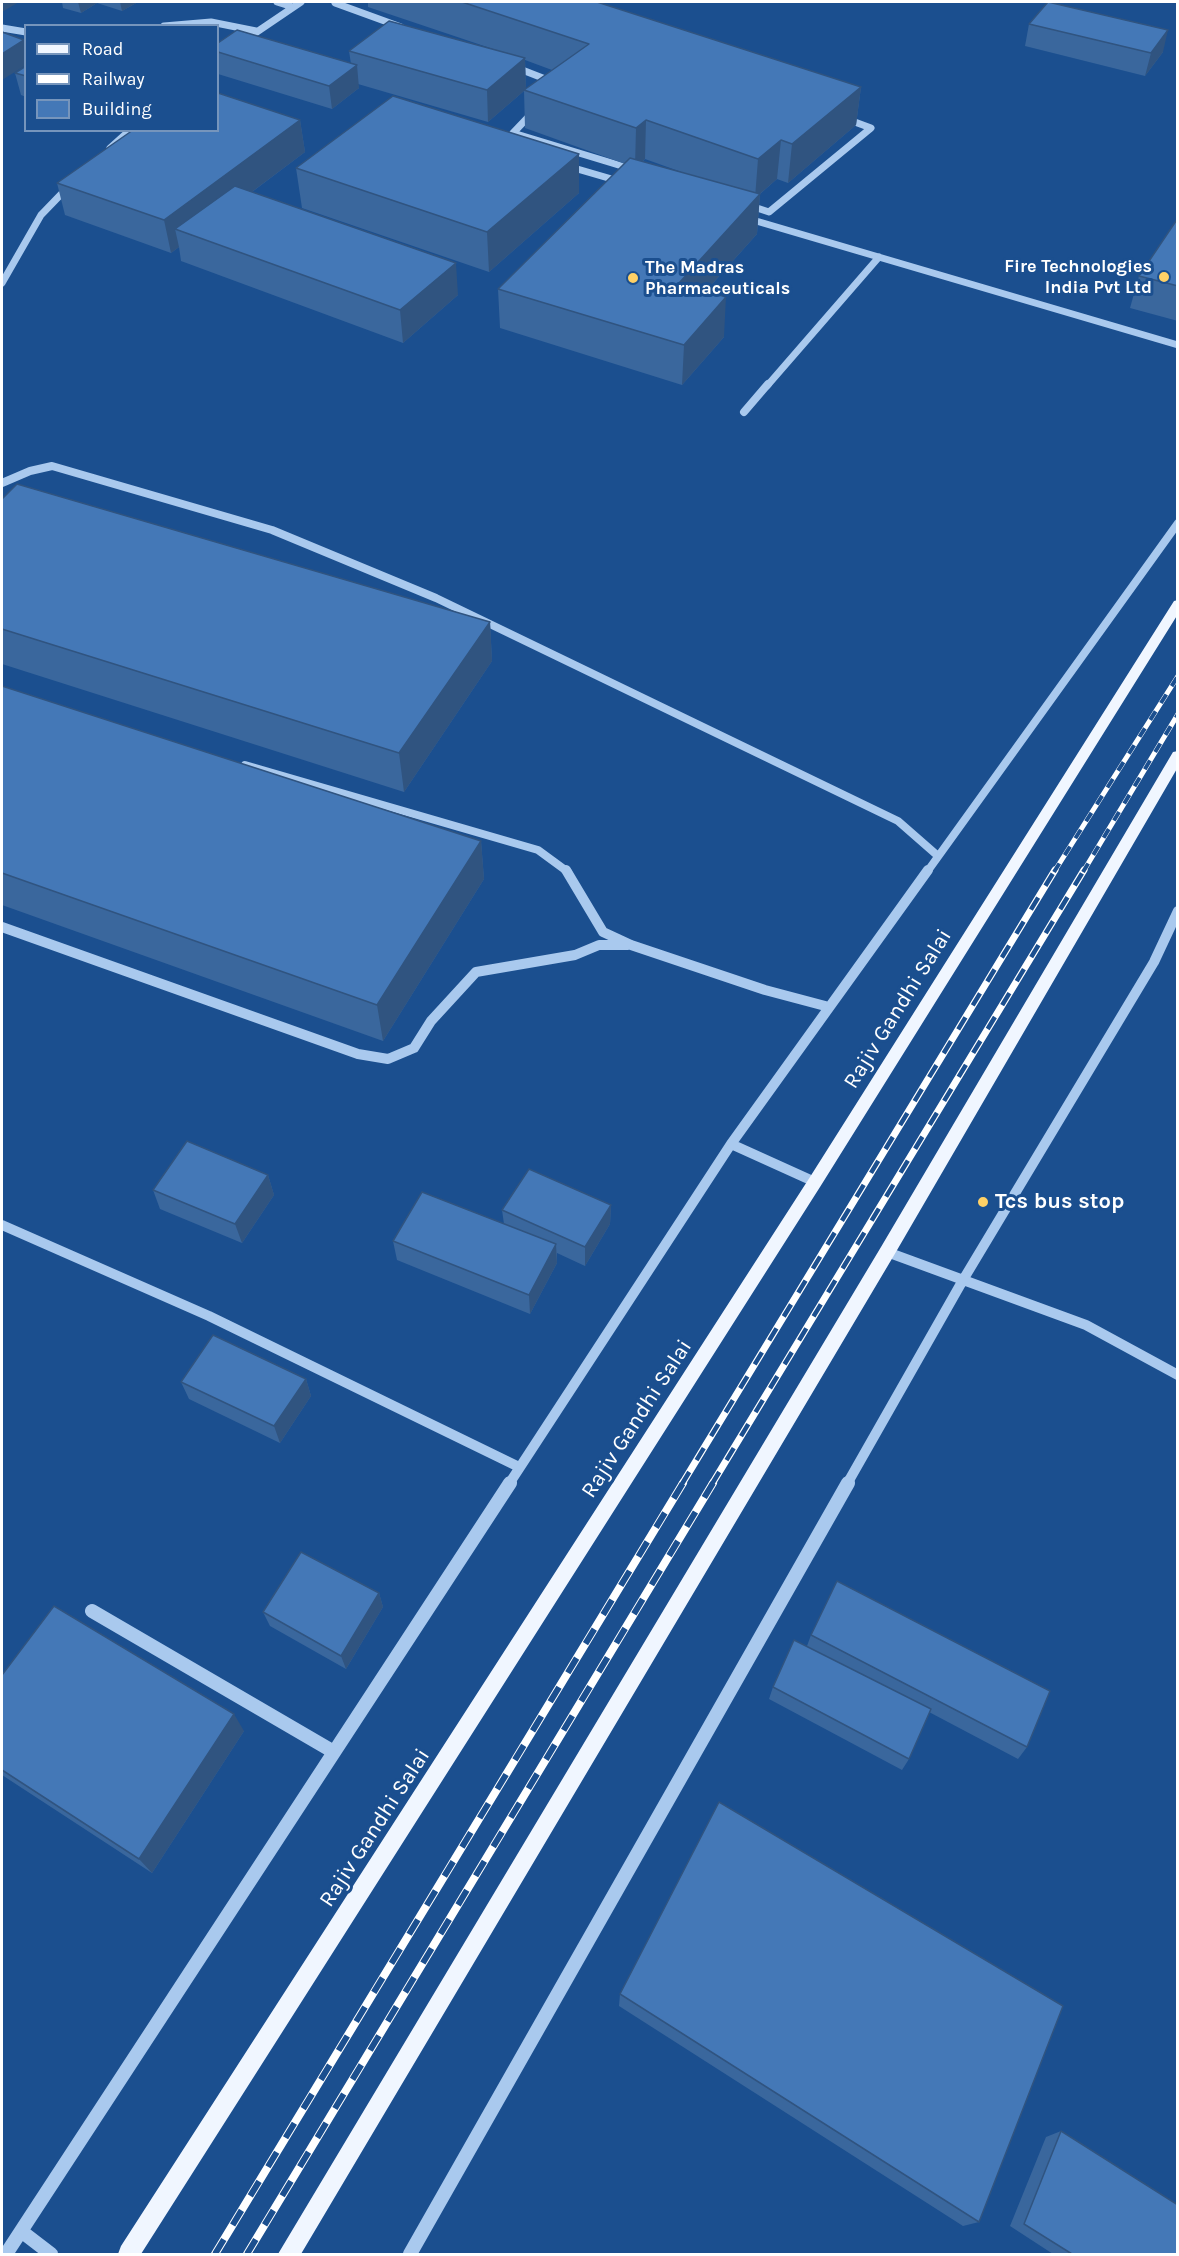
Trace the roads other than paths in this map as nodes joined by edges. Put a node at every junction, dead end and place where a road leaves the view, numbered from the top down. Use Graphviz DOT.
graph roads {
  1 [pos="277,2"];
  2 [pos="301,2"];
  3 [pos="337,2"];
  4 [pos="293,7"];
  5 [pos="175,24"];
  6 [pos="2,28"];
  7 [pos="256,31"];
  8 [pos="24,32"];
  9 [pos="414,32"];
  10 [pos="233,49"];
  11 [pos="504,64"];
  12 [pos="553,92"];
  13 [pos="537,108"];
  14 [pos="837,116"];
  15 [pos="128,132"];
  16 [pos="105,152"];
  17 [pos="563,164"];
  18 [pos="647,174"];
  19 [pos="73,182"];
  20 [pos="630,184"];
  21 [pos="736,201"];
  22 [pos="732,214"];
  23 [pos="879,257"];
  24 [pos="2,283"];
  25 [pos="1178,345"];
  26 [pos="744,412"];
  27 [pos="2,483"];
  28 [pos="1178,523"];
  29 [pos="1178,604"];
  30 [pos="1178,755"];
  31 [pos="230,761"];
  32 [pos="938,856"];
  33 [pos="1178,911"];
  34 [pos="2,927"];
  35 [pos="631,945"];
  36 [pos="829,1006"];
  37 [pos="731,1144"];
  38 [pos="815,1182"];
  39 [pos="2,1225"];
  40 [pos="887,1252"];
  41 [pos="963,1280"];
  42 [pos="1178,1375"];
  43 [pos="519,1467"];
  44 [pos="92,1611"];
  45 [pos="333,1752"];
  46 [pos="21,2231"];
  47 [pos="6,2254"];
  48 [pos="51,2254"];
  49 [pos="129,2254"];
  50 [pos="289,2254"];
  51 [pos="410,2254"];
  1 -- 4 [label="street"];
  2 -- 4 [label="street"];
  3 -- 9 [label="street"];
  4 -- 7 [label="street"];
  5 -- 7 [label="street"];
  6 -- 8 [label="street"];
  7 -- 10 [label="street"];
  11 -- 12 [label="street"];
  13 -- 18 [label="street"];
  14 -- 21 [label="street"];
  15 -- 16 [label="street"];
  17 -- 20 [label="street"];
  19 -- 24 [label="street"];
  22 -- 23 [label="street"];
  23 -- 25 [label="street"];
  23 -- 26 [label="street"];
  27 -- 32 [label="street"];
  28 -- 32 [label="street"];
  29 -- 38 [label="main road, Rajiv Gandhi Salai"];
  30 -- 40 [label="main road"];
  31 -- 35 [label="street"];
  32 -- 36 [label="street"];
  33 -- 41 [label="street"];
  34 -- 35 [label="street"];
  35 -- 36 [label="street"];
  36 -- 37 [label="street"];
  37 -- 38 [label="street"];
  37 -- 43 [label="street"];
  38 -- 49 [label="main road, Rajiv Gandhi Salai"];
  39 -- 43 [label="street"];
  40 -- 41 [label="street"];
  40 -- 50 [label="main road"];
  41 -- 42 [label="street"];
  41 -- 51 [label="street"];
  43 -- 45 [label="street"];
  44 -- 45 [label="street"];
  45 -- 46 [label="street"];
  46 -- 47 [label="street"];
  46 -- 48 [label="street"];
}
